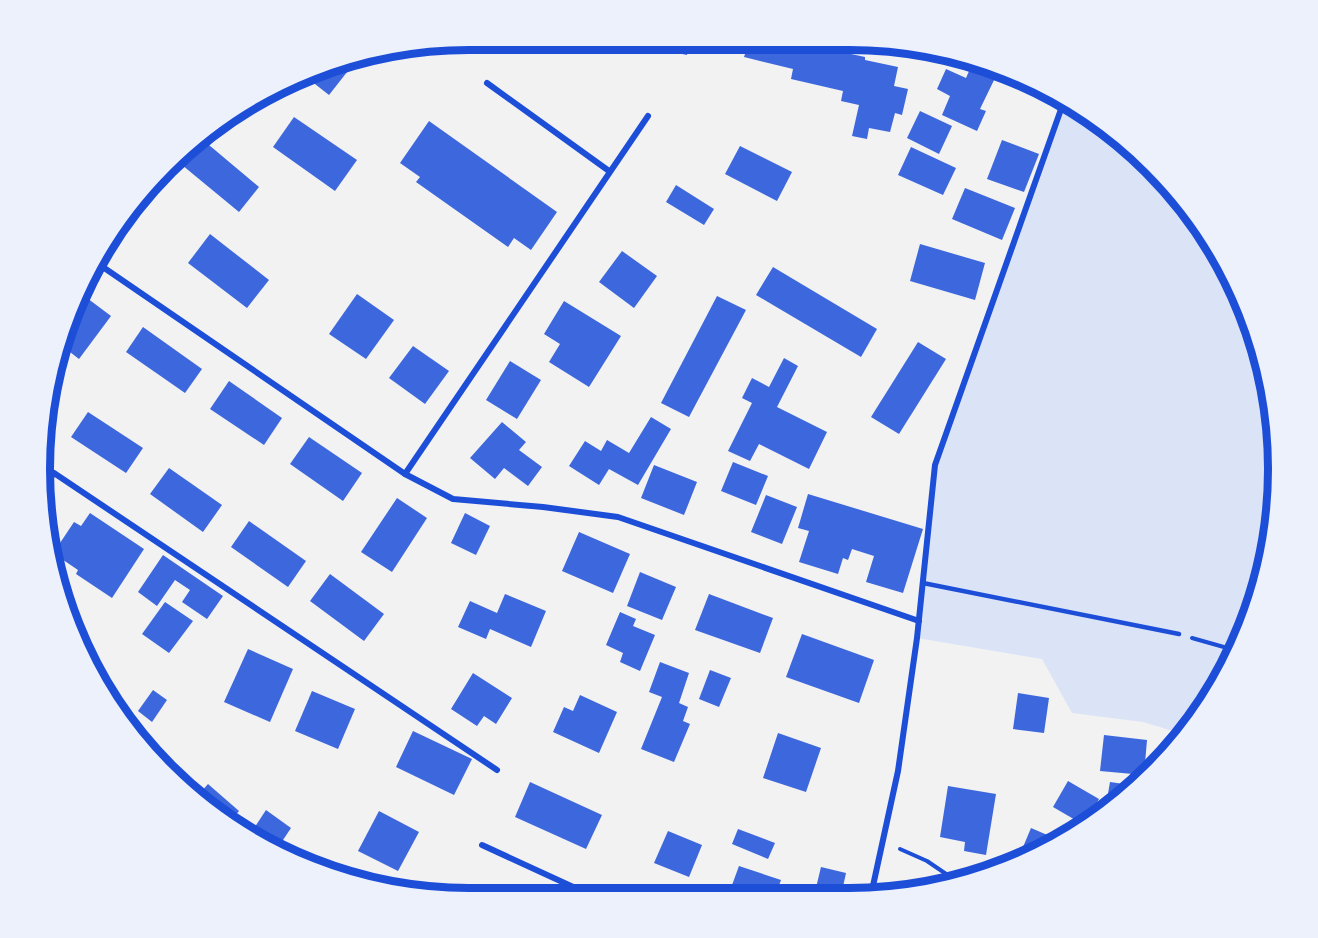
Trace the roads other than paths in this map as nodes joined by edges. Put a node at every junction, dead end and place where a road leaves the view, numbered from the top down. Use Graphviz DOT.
graph roads {
  1 [pos="487,83"];
  2 [pos="1062,108"];
  3 [pos="648,116"];
  4 [pos="609,171"];
  5 [pos="102,266"];
  6 [pos="405,474"];
  7 [pos="50,478"];
  8 [pos="923,583"];
  9 [pos="919,621"];
  10 [pos="1179,634"];
  11 [pos="497,770"];
  12 [pos="482,845"];
  13 [pos="564,883"];
  14 [pos="561,888"];
  15 [pos="575,888"];
  16 [pos="872,888"];
  1 -- 4 [label="street"];
  2 -- 8 [label="street"];
  3 -- 4 [label="street"];
  4 -- 6 [label="street"];
  5 -- 6 [label="street"];
  6 -- 9 [label="street"];
  7 -- 11 [label="street"];
  8 -- 9 [label="street"];
  8 -- 10 [label="lane"];
  9 -- 16 [label="street"];
  12 -- 13 [label="street"];
  13 -- 14 [label="lane"];
  13 -- 15 [label="street"];
}
